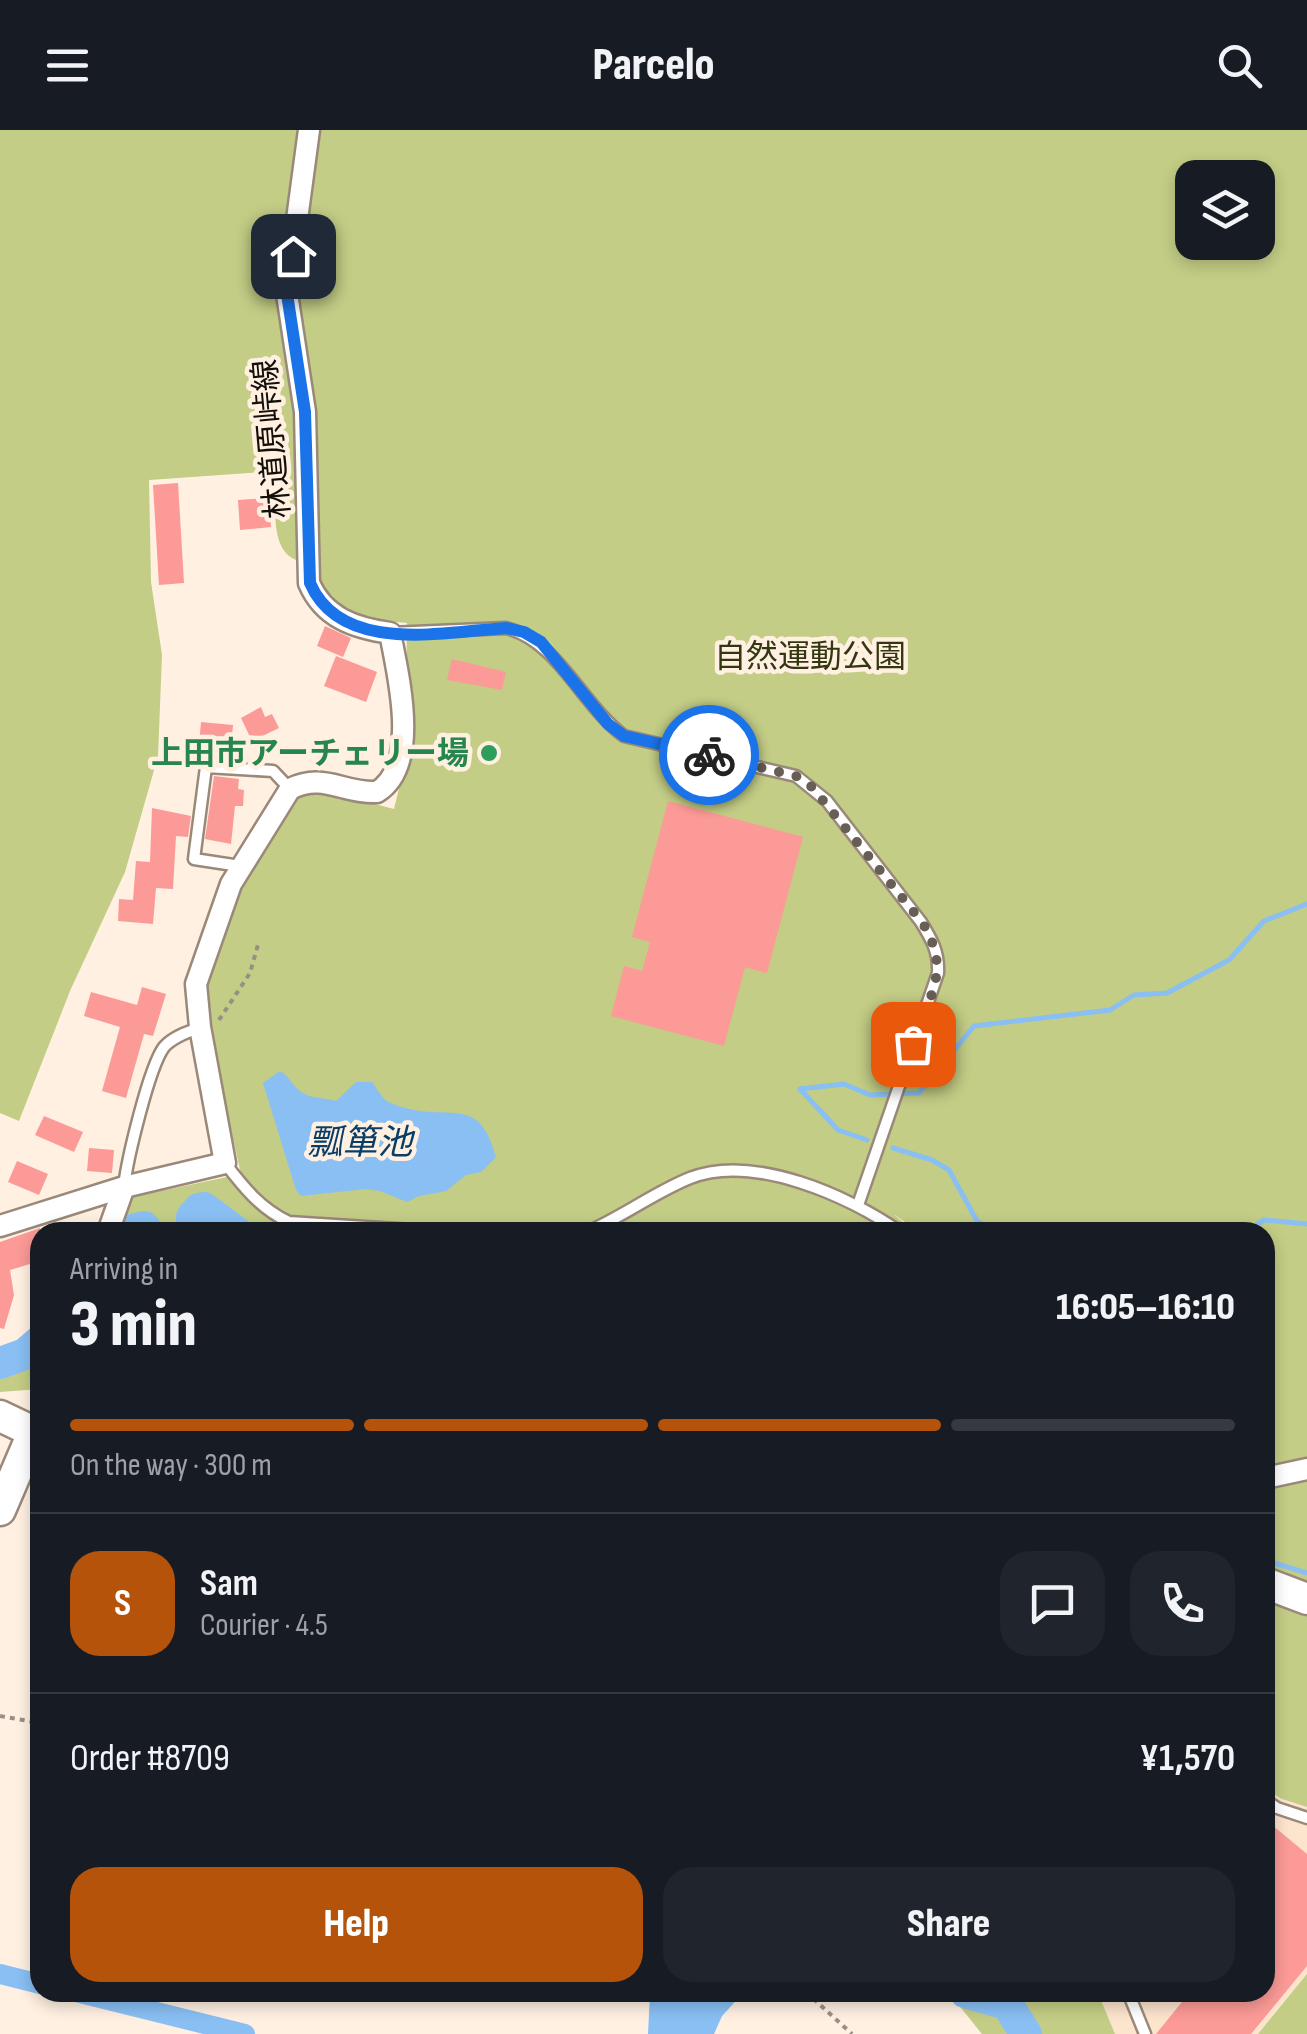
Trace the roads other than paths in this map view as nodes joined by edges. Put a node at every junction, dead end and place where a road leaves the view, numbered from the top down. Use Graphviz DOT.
graph roads {
  1 [pos="309,130"];
  2 [pos="390,633"];
  3 [pos="290,788"];
  4 [pos="241,866"];
  5 [pos="200,1028"];
  6 [pos="225,1164"];
  7 [pos="124,1187"];
  8 [pos="858,1205"];
  9 [pos="112,1222"];
  10 [pos="288,1222"];
  11 [pos="606,1222"];
  12 [pos="884,1222"];
  13 [pos="0,1226"];
  14 [pos="0,1416"];
  15 [pos="30,1426"];
  16 [pos="30,1446"];
  17 [pos="1307,1468"];
  18 [pos="1275,1476"];
  19 [pos="0,1510"];
  20 [pos="1275,1588"];
  21 [pos="1307,1599"];
  22 [pos="1275,1807"];
  23 [pos="1307,1818"];
  24 [pos="1132,2002"];
  25 [pos="1145,2034"];
  1 -- 2 [label="street, 林道原峠線"];
  2 -- 3 [label="street"];
  2 -- 8 [label="lane"];
  3 -- 4 [label="street"];
  3 -- 4 [label="lane"];
  4 -- 5 [label="street"];
  5 -- 6 [label="street"];
  5 -- 7 [label="lane"];
  6 -- 7 [label="street"];
  6 -- 10 [label="lane"];
  7 -- 9 [label="street"];
  7 -- 13 [label="street"];
  8 -- 11 [label="lane"];
  8 -- 12 [label="lane"];
  14 -- 15 [label="street"];
  16 -- 19 [label="street"];
  17 -- 18 [label="street"];
  20 -- 21 [label="street"];
  22 -- 23 [label="lane"];
  24 -- 25 [label="lane"];
}
